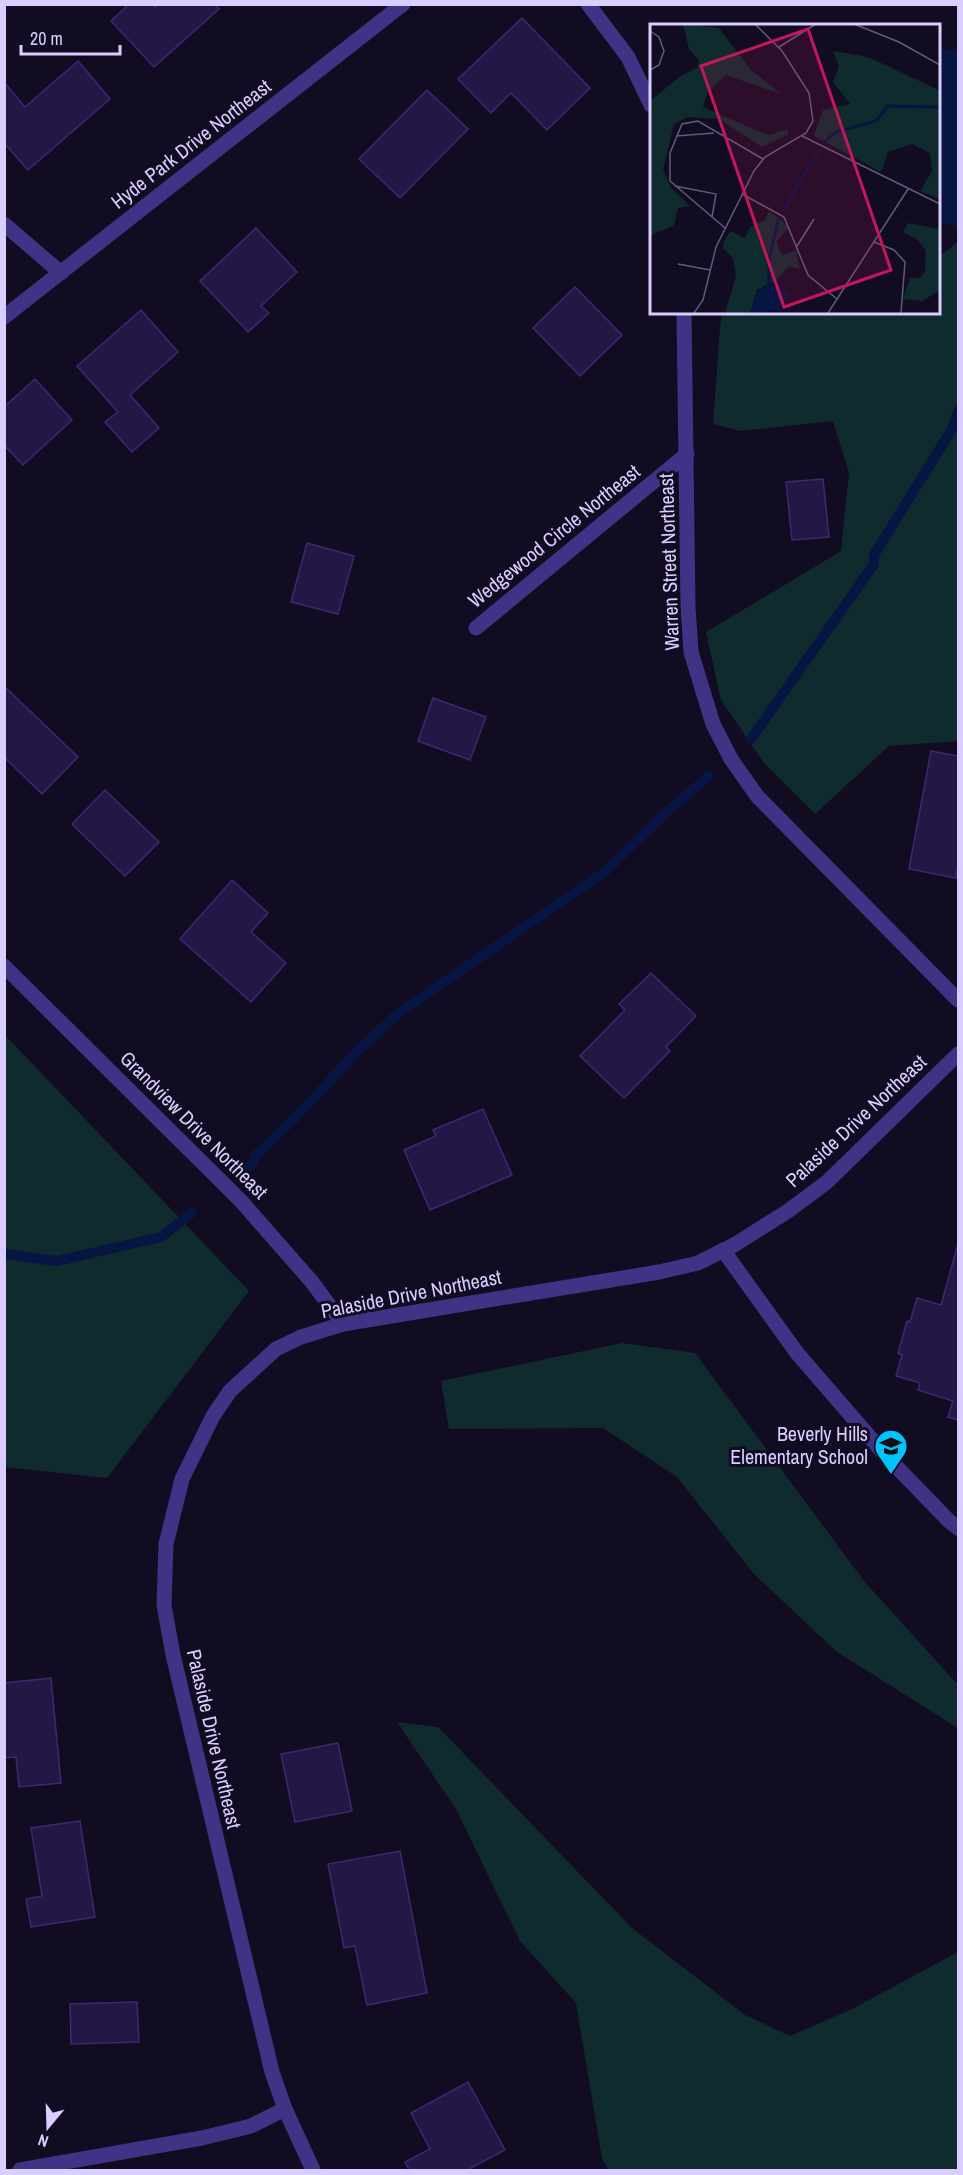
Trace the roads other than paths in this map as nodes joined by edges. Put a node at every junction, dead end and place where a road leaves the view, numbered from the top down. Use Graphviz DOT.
graph roads {
  1 [pos="403,4"];
  2 [pos="588,4"];
  3 [pos="650,103"];
  4 [pos="4,224"];
  5 [pos="61,273"];
  6 [pos="684,314"];
  7 [pos="4,317"];
  8 [pos="687,454"];
  9 [pos="476,628"];
  10 [pos="4,966"];
  11 [pos="958,1000"];
  12 [pos="958,1054"];
  13 [pos="723,1250"];
  14 [pos="343,1324"];
  15 [pos="958,1528"];
  16 [pos="285,2109"];
  17 [pos="20,2170"];
  18 [pos="313,2170"];
  1 -- 5 [label="street, Hyde Park Drive Northeast"];
  2 -- 3 [label="street"];
  4 -- 5 [label="street"];
  5 -- 7 [label="street, Hyde Park Drive Northeast"];
  6 -- 8 [label="street, Warren Street Northeast"];
  8 -- 9 [label="street, Wedgewood Circle Northeast"];
  8 -- 11 [label="street, Warren Street Northeast"];
  10 -- 14 [label="street, Grandview Drive Northeast"];
  12 -- 13 [label="street, Palaside Drive Northeast"];
  13 -- 14 [label="street, Palaside Drive Northeast"];
  13 -- 15 [label="street"];
  14 -- 16 [label="street, Palaside Drive Northeast"];
  16 -- 17 [label="street"];
  16 -- 18 [label="street, Palaside Drive Northeast"];
}
